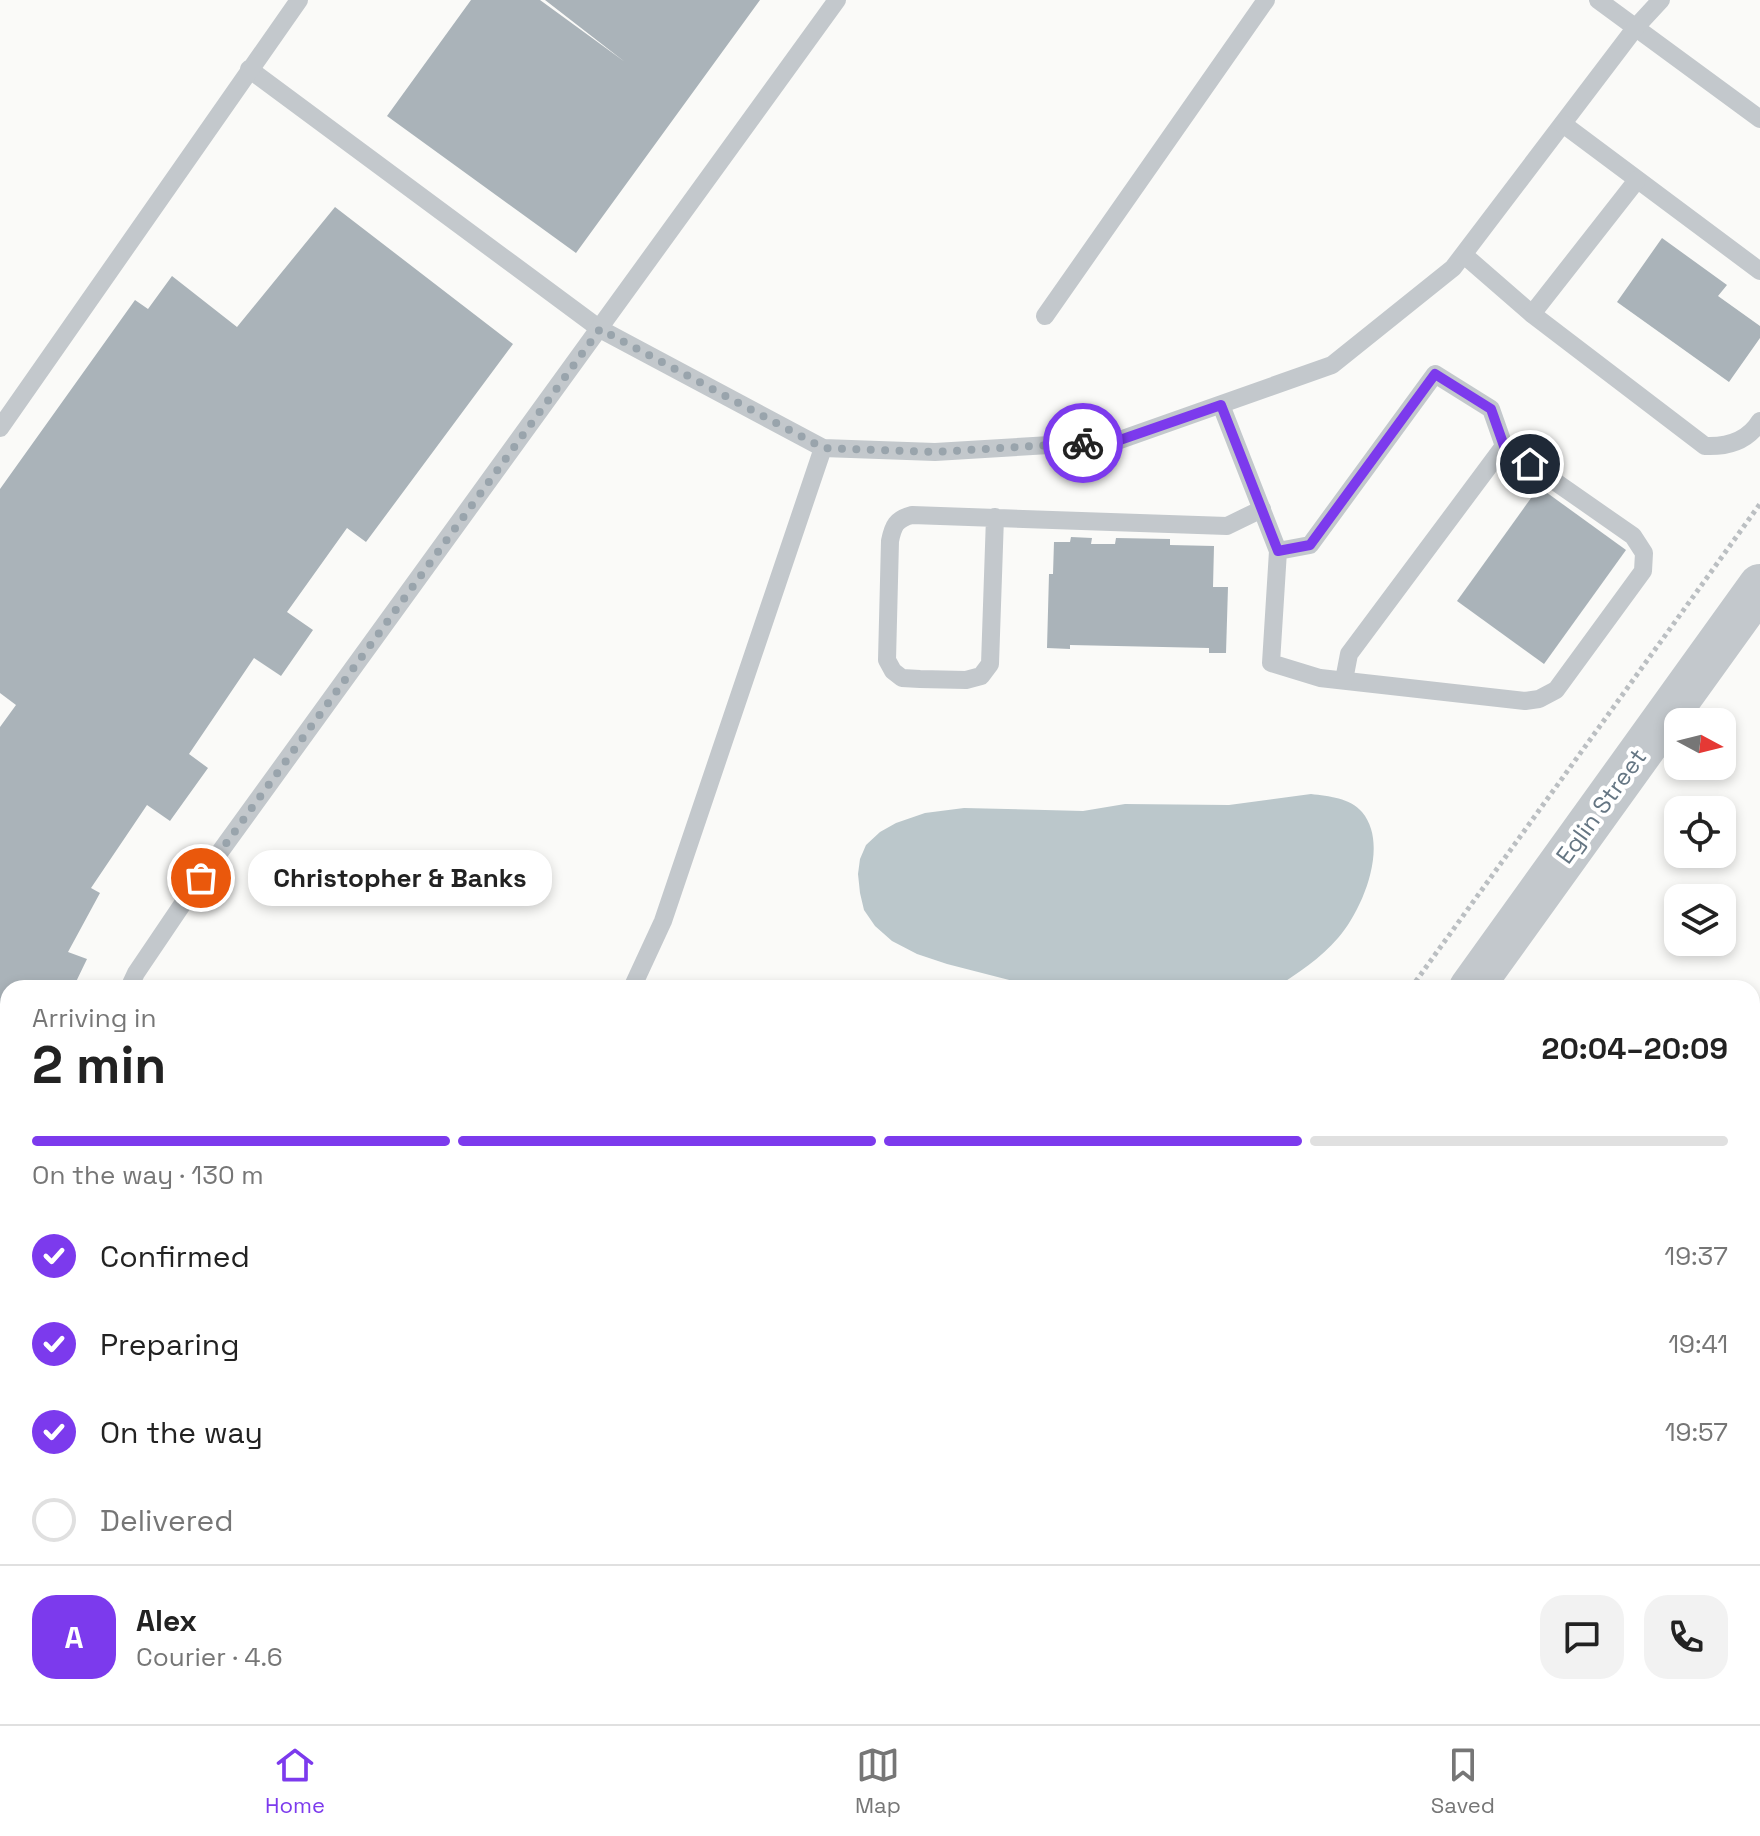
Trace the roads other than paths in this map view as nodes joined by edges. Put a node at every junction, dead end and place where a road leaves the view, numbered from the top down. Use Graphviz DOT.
graph roads {
  1 [pos="299,0"];
  2 [pos="837,0"];
  3 [pos="1266,0"];
  4 [pos="1598,0"];
  5 [pos="1661,0"];
  6 [pos="1636,27"];
  7 [pos="249,69"];
  8 [pos="1759,118"];
  9 [pos="1563,124"];
  10 [pos="1637,180"];
  11 [pos="1464,255"];
  12 [pos="1760,271"];
  13 [pos="1532,314"];
  14 [pos="1045,316"];
  15 [pos="600,329"];
  16 [pos="1221,405"];
  17 [pos="1760,421"];
  18 [pos="0,428"];
  19 [pos="1504,446"];
  20 [pos="823,448"];
  21 [pos="1262,509"];
  22 [pos="995,517"];
  23 [pos="1278,551"];
  24 [pos="1760,586"];
  25 [pos="1344,680"];
  26 [pos="133,980"];
  27 [pos="636,980"];
  28 [pos="1477,980"];
  1 -- 7 [label="lane"];
  2 -- 15 [label="lane"];
  3 -- 14 [label="lane"];
  4 -- 6 [label="lane"];
  5 -- 6 [label="lane"];
  6 -- 8 [label="lane"];
  6 -- 9 [label="lane"];
  7 -- 15 [label="lane"];
  7 -- 18 [label="lane"];
  9 -- 10 [label="lane"];
  9 -- 11 [label="lane"];
  10 -- 12 [label="lane"];
  10 -- 13 [label="lane"];
  11 -- 13 [label="lane"];
  11 -- 16 [label="lane"];
  13 -- 17 [label="lane"];
  15 -- 20 [label="lane"];
  15 -- 26 [label="lane"];
  16 -- 20 [label="lane"];
  16 -- 21 [label="lane"];
  19 -- 23 [label="lane"];
  19 -- 25 [label="lane"];
  19 -- 25 [label="lane"];
  20 -- 27 [label="lane"];
  21 -- 22 [label="lane"];
  21 -- 23 [label="lane"];
  22 -- 22 [label="lane"];
  23 -- 25 [label="lane"];
  24 -- 28 [label="street, Eglin Street"];
}
